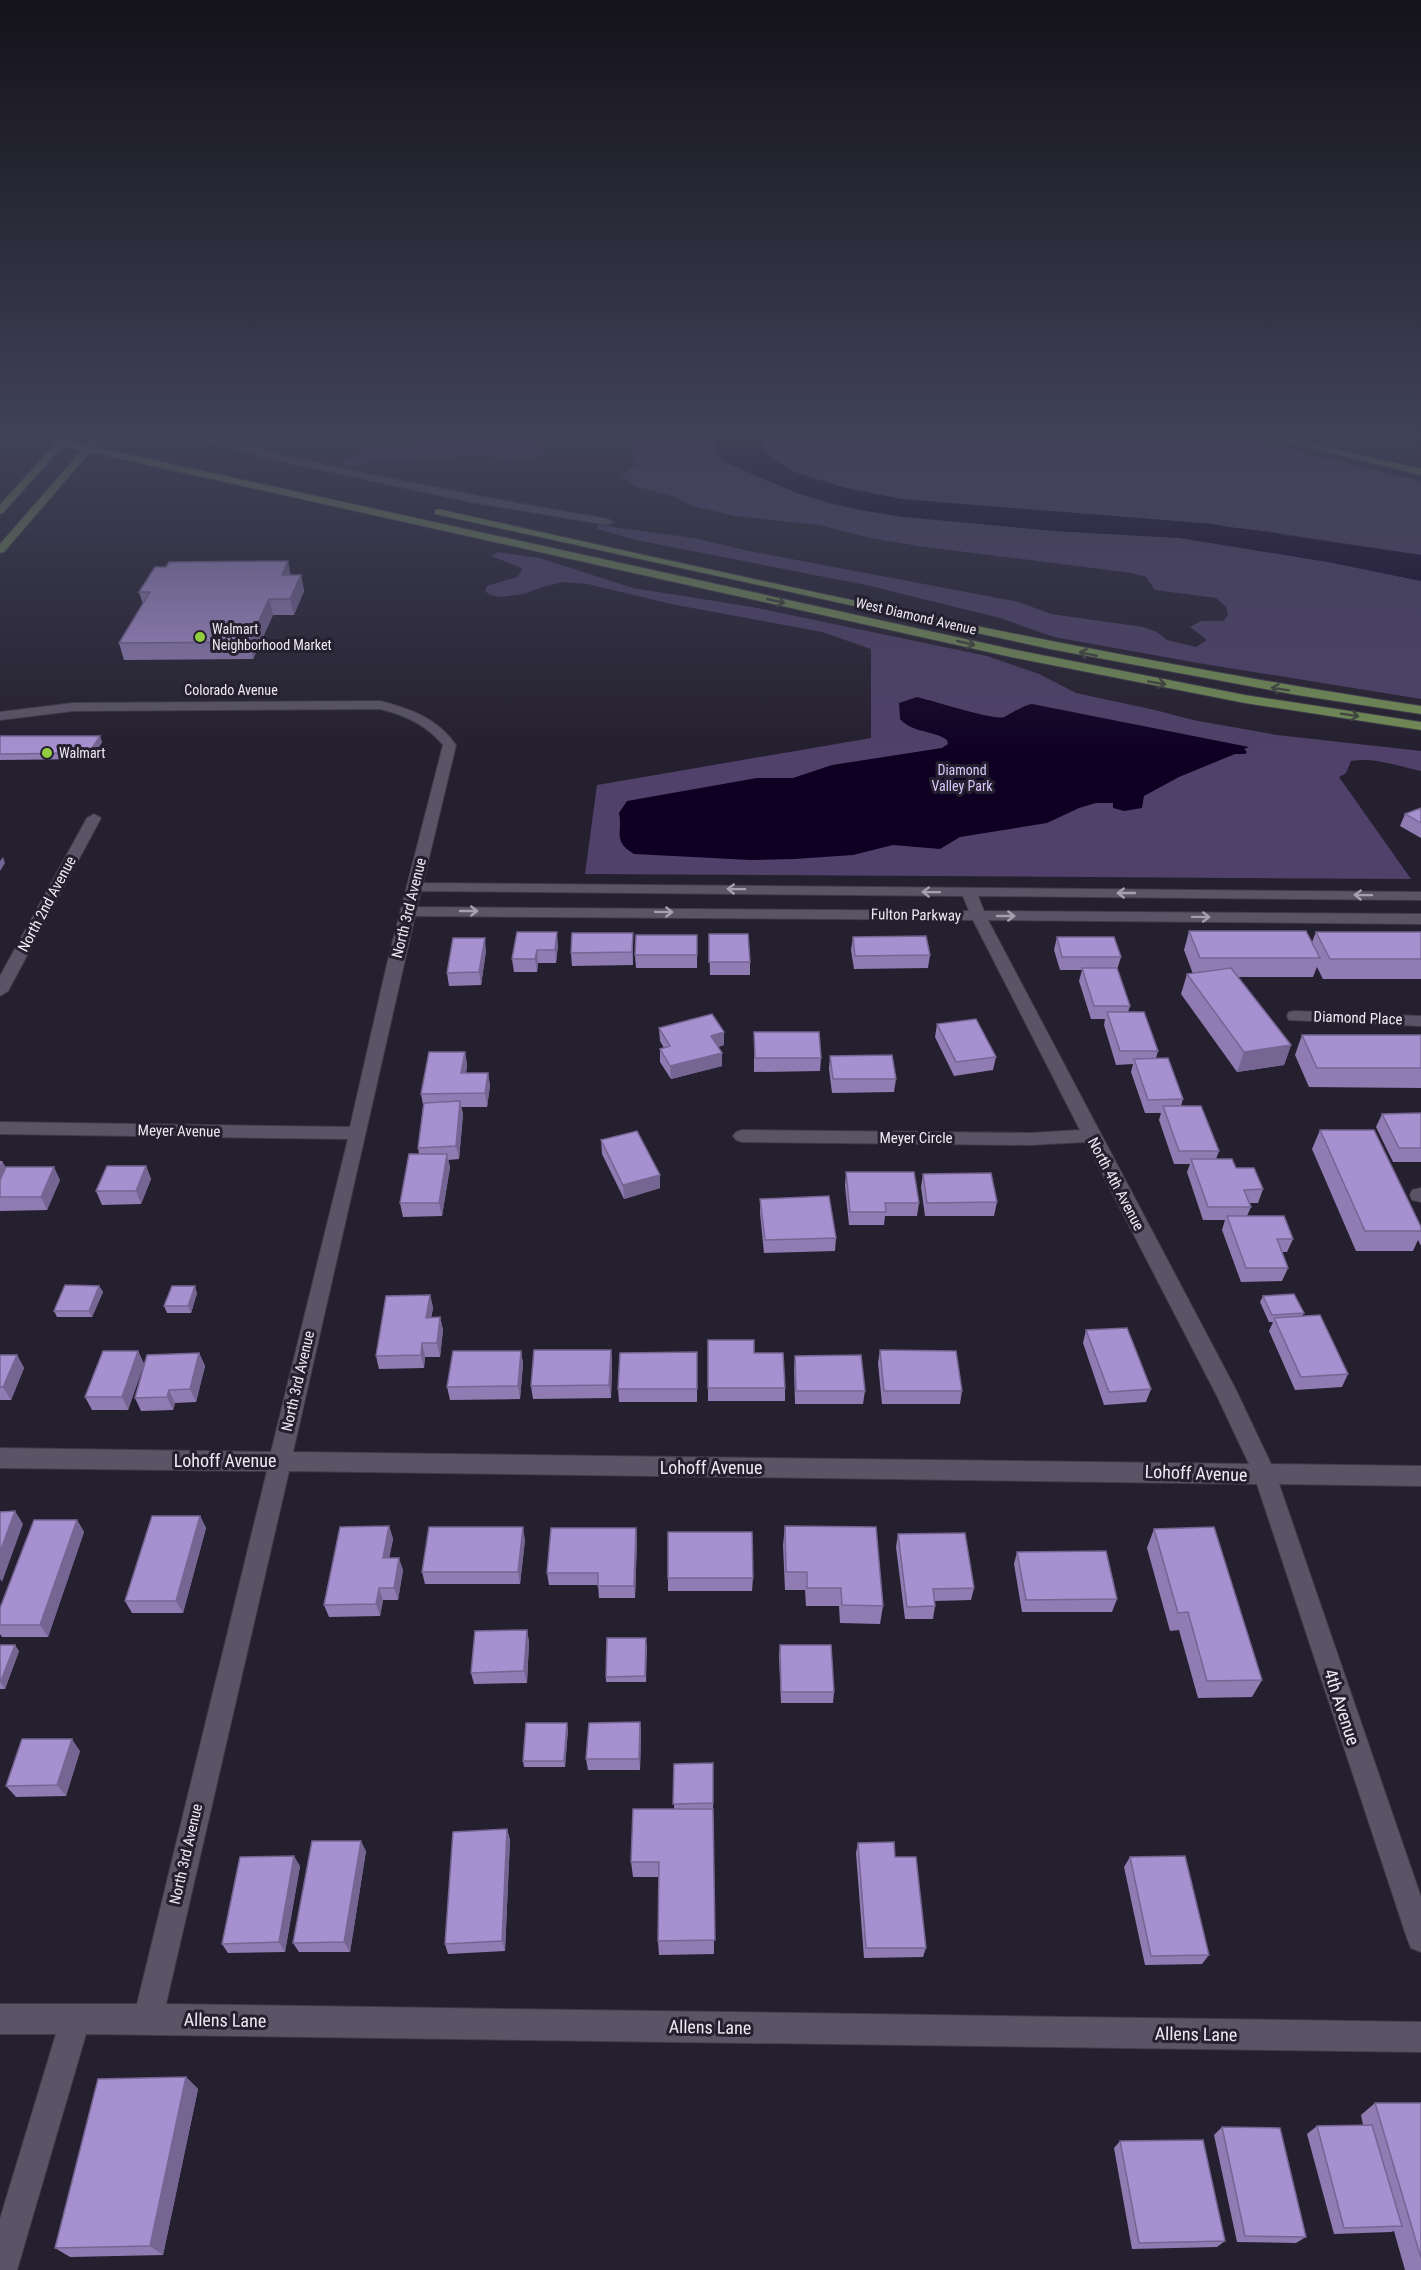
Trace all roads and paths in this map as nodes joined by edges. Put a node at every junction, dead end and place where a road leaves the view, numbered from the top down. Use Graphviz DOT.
graph roads {
  1 [pos="502,540"];
  2 [pos="563,540"];
  3 [pos="1421,710"];
  4 [pos="0,716"];
  5 [pos="1421,726"];
  6 [pos="450,745"];
  7 [pos="94,818"];
  8 [pos="416,887"];
  9 [pos="969,892"];
  10 [pos="1421,896"];
  11 [pos="410,911"];
  12 [pos="978,916"];
  13 [pos="1421,919"];
  14 [pos="0,991"];
  15 [pos="1295,1016"];
  16 [pos="1421,1021"];
  17 [pos="0,1128"];
  18 [pos="358,1133"];
  19 [pos="742,1136"];
  20 [pos="1090,1136"];
  21 [pos="0,1458"];
  22 [pos="279,1460"];
  23 [pos="1265,1475"];
  24 [pos="1421,1476"];
  25 [pos="1421,1938"];
  26 [pos="0,2019"];
  27 [pos="148,2019"];
  28 [pos="75,2020"];
  29 [pos="1421,2037"];
  30 [pos="1,2270"];
  1 -- 5 [label="main road, West Diamond Avenue, one-way"];
  3 -- 2 [label="main road, West Diamond Avenue, one-way"];
  4 -- 6 [label="street, Colorado Avenue"];
  6 -- 8 [label="street, North 3rd Avenue"];
  7 -- 14 [label="street, North 2nd Avenue"];
  9 -- 8 [label="street, Fulton Parkway, one-way"];
  8 -- 11 [label="street, North 3rd Avenue"];
  10 -- 9 [label="street, Fulton Parkway, one-way"];
  9 -- 12 [label="street, North 4th Avenue"];
  11 -- 12 [label="street, Fulton Parkway, one-way"];
  11 -- 18 [label="street, North 3rd Avenue"];
  12 -- 13 [label="street, Fulton Parkway, one-way"];
  12 -- 20 [label="street, North 4th Avenue"];
  15 -- 16 [label="street, Diamond Place"];
  17 -- 18 [label="street, Meyer Avenue"];
  18 -- 22 [label="street, North 3rd Avenue"];
  19 -- 20 [label="street, Meyer Circle"];
  20 -- 23 [label="street, North 4th Avenue"];
  21 -- 22 [label="street, Lohoff Avenue"];
  22 -- 23 [label="street, Lohoff Avenue"];
  22 -- 27 [label="street, North 3rd Avenue"];
  23 -- 24 [label="street, Lohoff Avenue"];
  23 -- 25 [label="street, 4th Avenue"];
  26 -- 28 [label="street, Allens Lane"];
  27 -- 28 [label="street, Allens Lane"];
  27 -- 29 [label="street, Allens Lane"];
  28 -- 30 [label="street"];
}
